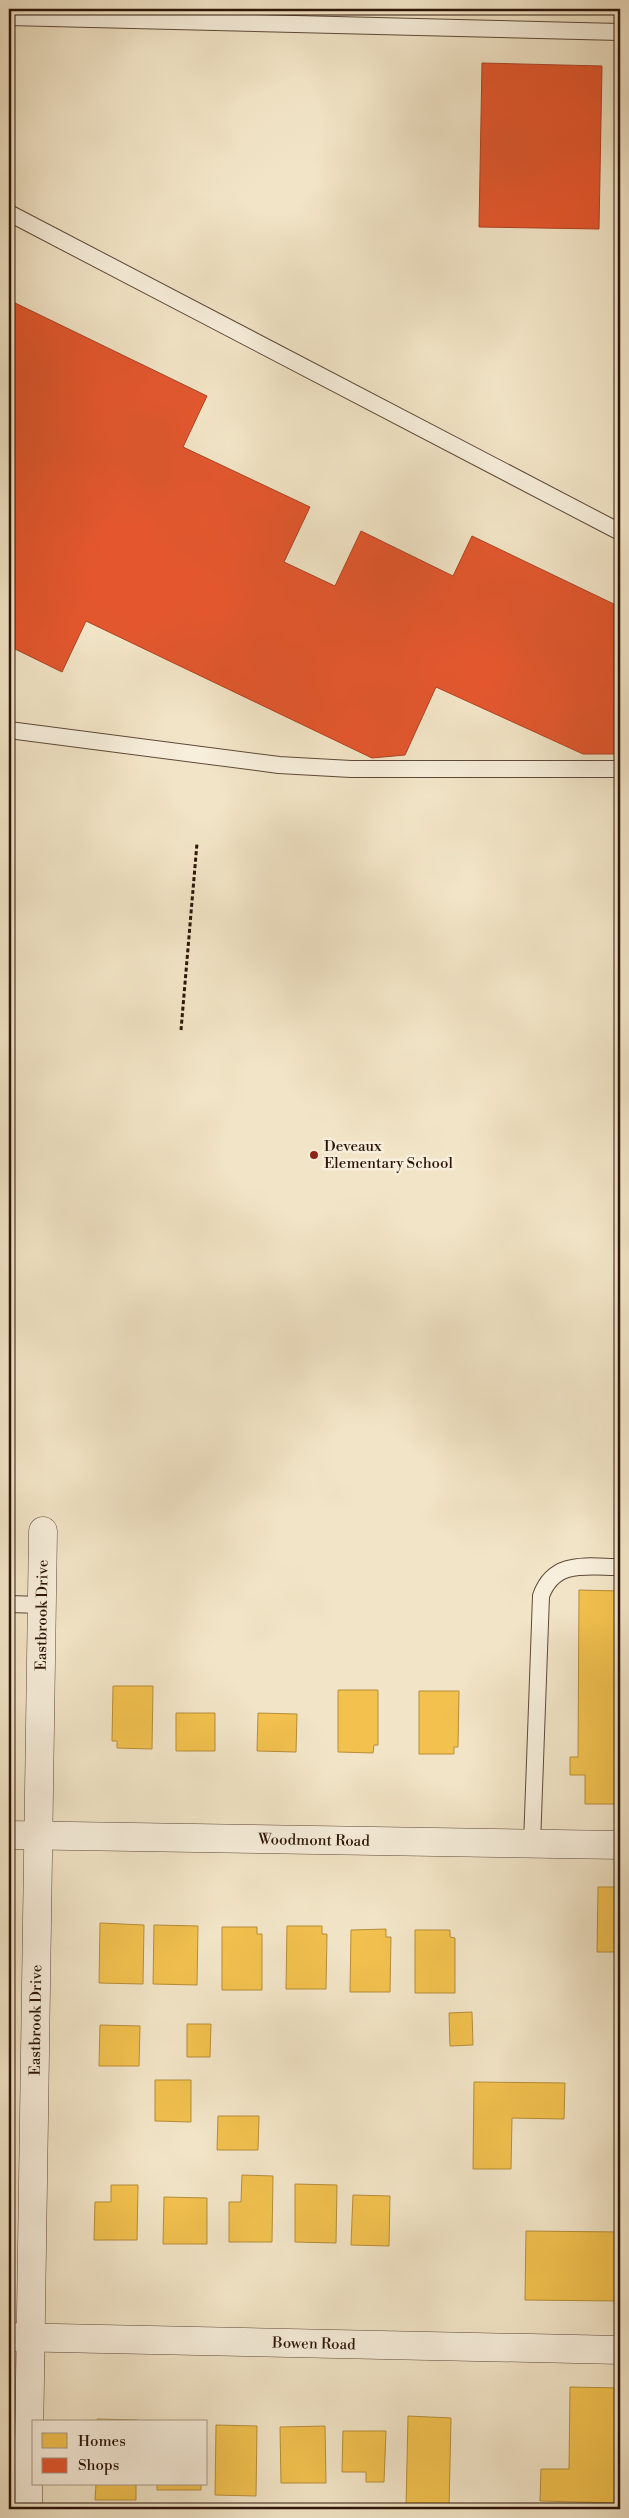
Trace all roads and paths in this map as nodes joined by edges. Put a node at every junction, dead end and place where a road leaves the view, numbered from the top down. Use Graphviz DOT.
graph roads {
  1 [pos="9,17"];
  2 [pos="620,32"];
  3 [pos="9,213"];
  4 [pos="620,532"];
  5 [pos="9,730"];
  6 [pos="620,769"];
  7 [pos="197,843"];
  8 [pos="181,1030"];
  9 [pos="43,1530"];
  10 [pos="620,1567"];
  11 [pos="9,1604"];
  12 [pos="42,1605"];
  13 [pos="9,1835"];
  14 [pos="39,1835"];
  15 [pos="532,1844"];
  16 [pos="620,1845"];
  17 [pos="20,2338"];
  18 [pos="620,2350"];
  19 [pos="28,2509"];
  1 -- 2 [label="lane"];
  3 -- 4 [label="lane"];
  5 -- 6 [label="lane"];
  7 -- 8 [label="path"];
  9 -- 12 [label="street, Eastbrook Drive"];
  10 -- 15 [label="lane"];
  11 -- 12 [label="lane"];
  12 -- 14 [label="street, Eastbrook Drive"];
  13 -- 14 [label="street, Woodmont Road"];
  14 -- 15 [label="street, Woodmont Road"];
  14 -- 17 [label="street, Eastbrook Drive"];
  15 -- 16 [label="street, Woodmont Road"];
  17 -- 18 [label="street, Bowen Road"];
  17 -- 19 [label="street, Eastbrook Drive"];
}
